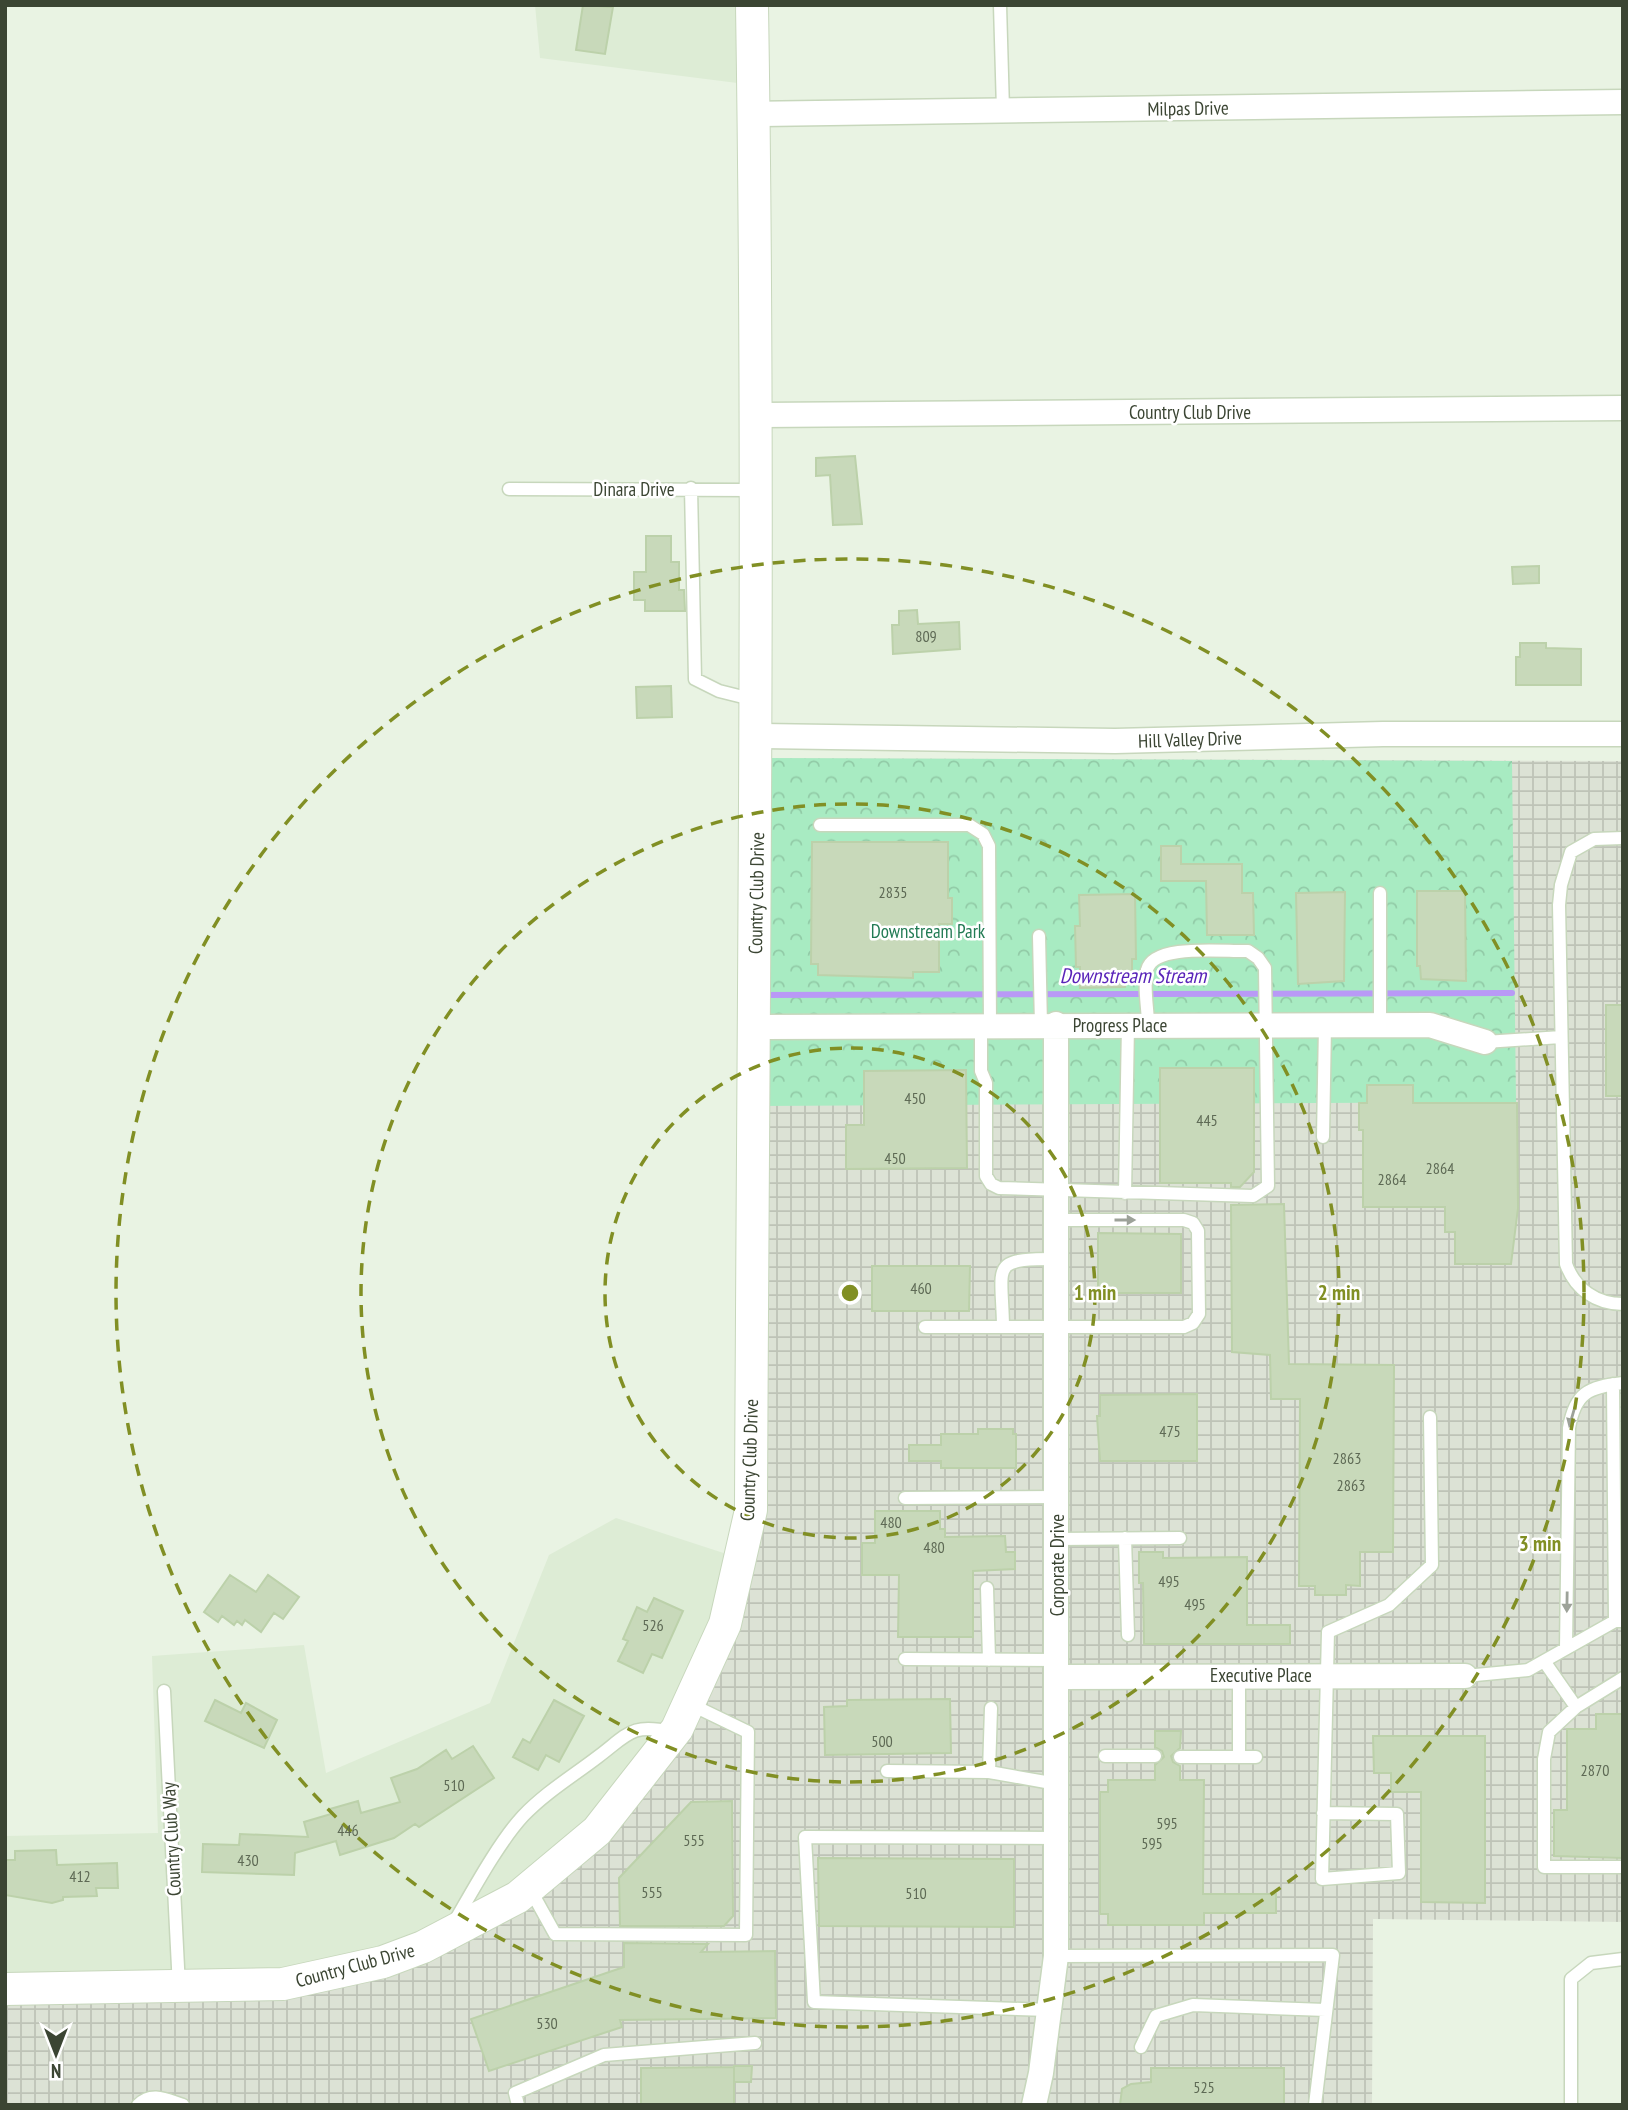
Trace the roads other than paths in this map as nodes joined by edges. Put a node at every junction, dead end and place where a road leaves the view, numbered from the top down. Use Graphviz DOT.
graph roads {
  1 [pos="752,5"];
  2 [pos="1000,5"];
  3 [pos="1623,102"];
  4 [pos="1003,110"];
  5 [pos="753,114"];
  6 [pos="1623,408"];
  7 [pos="758,415"];
  8 [pos="691,488"];
  9 [pos="509,489"];
  10 [pos="758,490"];
  11 [pos="758,701"];
  12 [pos="1623,734"];
  13 [pos="758,736"];
  14 [pos="820,825"];
  15 [pos="1623,838"];
  16 [pos="1380,894"];
  17 [pos="1039,936"];
  18 [pos="986,1025"];
  19 [pos="1049,1025"];
  20 [pos="1138,1025"];
  21 [pos="1266,1025"];
  22 [pos="1325,1025"];
  23 [pos="1380,1025"];
  24 [pos="753,1027"];
  25 [pos="1561,1037"];
  26 [pos="1485,1042"];
  27 [pos="1323,1137"];
  28 [pos="1056,1188"];
  29 [pos="1125,1193"];
  30 [pos="1056,1220"];
  31 [pos="1056,1259"];
  32 [pos="1623,1304"];
  33 [pos="1003,1326"];
  34 [pos="925,1327"];
  35 [pos="1056,1327"];
  36 [pos="1618,1383"];
  37 [pos="1430,1417"];
  38 [pos="1057,1497"];
  39 [pos="905,1498"];
  40 [pos="1125,1538"];
  41 [pos="1180,1538"];
  42 [pos="1057,1539"];
  43 [pos="987,1588"];
  44 [pos="1619,1621"];
  45 [pos="1128,1634"];
  46 [pos="1566,1648"];
  47 [pos="905,1659"];
  48 [pos="989,1660"];
  49 [pos="1544,1661"];
  50 [pos="1057,1668"];
  51 [pos="1239,1675"];
  52 [pos="1326,1675"];
  53 [pos="1465,1676"];
  54 [pos="1623,1678"];
  55 [pos="164,1691"];
  56 [pos="690,1704"];
  57 [pos="1576,1707"];
  58 [pos="991,1708"];
  59 [pos="674,1733"];
  60 [pos="1105,1756"];
  61 [pos="1155,1756"];
  62 [pos="1180,1757"];
  63 [pos="1239,1757"];
  64 [pos="1256,1757"];
  65 [pos="887,1771"];
  66 [pos="989,1772"];
  67 [pos="1057,1784"];
  68 [pos="1323,1813"];
  69 [pos="1057,1838"];
  70 [pos="1623,1867"];
  71 [pos="530,1887"];
  72 [pos="448,1934"];
  73 [pos="1056,1956"];
  74 [pos="1623,1959"];
  75 [pos="178,1987"];
  76 [pos="5,1989"];
  77 [pos="1049,2010"];
  78 [pos="1326,2010"];
  79 [pos="755,2043"];
  80 [pos="1141,2047"];
  81 [pos="138,2105"];
  82 [pos="183,2105"];
  83 [pos="519,2105"];
  84 [pos="1034,2105"];
  85 [pos="1315,2105"];
  86 [pos="1570,2105"];
  1 -- 5 [label="street, Country Club Drive"];
  2 -- 4 [label="lane"];
  3 -- 4 [label="street, Milpas Drive"];
  4 -- 5 [label="street, Milpas Drive"];
  5 -- 7 [label="street, Country Club Drive"];
  6 -- 7 [label="street, Country Club Drive"];
  7 -- 10 [label="street, Country Club Drive"];
  8 -- 9 [label="lane, Dinara Drive"];
  8 -- 10 [label="lane, Dinara Drive"];
  8 -- 11 [label="lane"];
  10 -- 11 [label="street, Country Club Drive"];
  11 -- 13 [label="street, Country Club Drive"];
  12 -- 13 [label="street, Hill Valley Drive"];
  13 -- 24 [label="street, Country Club Drive"];
  14 -- 18 [label="lane"];
  15 -- 25 [label="lane"];
  16 -- 23 [label="lane"];
  17 -- 19 [label="lane"];
  18 -- 19 [label="street, Progress Place"];
  18 -- 24 [label="street, Progress Place"];
  18 -- 28 [label="lane"];
  19 -- 20 [label="street, Progress Place"];
  19 -- 28 [label="street, Corporate Drive"];
  20 -- 21 [label="street, Progress Place"];
  20 -- 21 [label="lane"];
  20 -- 29 [label="lane"];
  21 -- 22 [label="street, Progress Place"];
  21 -- 29 [label="lane"];
  22 -- 23 [label="street, Progress Place"];
  22 -- 27 [label="lane"];
  23 -- 26 [label="street, Progress Place"];
  24 -- 56 [label="street, Country Club Drive"];
  25 -- 26 [label="lane"];
  25 -- 32 [label="lane"];
  28 -- 29 [label="lane"];
  28 -- 30 [label="street, Corporate Drive"];
  30 -- 31 [label="street, Corporate Drive"];
  30 -- 35 [label="lane, one-way"];
  31 -- 33 [label="lane"];
  31 -- 35 [label="street, Corporate Drive"];
  33 -- 34 [label="lane"];
  33 -- 35 [label="lane"];
  35 -- 38 [label="street, Corporate Drive"];
  36 -- 44 [label="lane"];
  36 -- 46 [label="lane, one-way"];
  37 -- 52 [label="lane"];
  38 -- 39 [label="lane"];
  38 -- 42 [label="street, Corporate Drive"];
  40 -- 41 [label="lane"];
  40 -- 42 [label="lane"];
  40 -- 45 [label="lane"];
  42 -- 50 [label="street, Corporate Drive"];
  43 -- 48 [label="lane"];
  44 -- 46 [label="lane"];
  46 -- 49 [label="lane"];
  47 -- 48 [label="lane"];
  48 -- 50 [label="lane"];
  49 -- 53 [label="lane"];
  49 -- 57 [label="lane"];
  50 -- 51 [label="street, Executive Place"];
  50 -- 67 [label="street, Corporate Drive"];
  51 -- 52 [label="street, Executive Place"];
  51 -- 63 [label="lane"];
  52 -- 53 [label="street, Executive Place"];
  52 -- 68 [label="lane"];
  54 -- 57 [label="lane"];
  55 -- 75 [label="lane, Country Club Way"];
  56 -- 59 [label="street, Country Club Drive"];
  56 -- 71 [label="lane"];
  57 -- 70 [label="lane"];
  58 -- 66 [label="lane"];
  59 -- 71 [label="street, Country Club Drive"];
  59 -- 72 [label="lane"];
  60 -- 61 [label="lane"];
  62 -- 63 [label="lane"];
  63 -- 64 [label="lane"];
  65 -- 66 [label="lane"];
  66 -- 67 [label="lane"];
  67 -- 69 [label="street, Corporate Drive"];
  68 -- 68 [label="lane"];
  69 -- 73 [label="street, Corporate Drive"];
  69 -- 77 [label="lane"];
  71 -- 72 [label="street, Country Club Drive"];
  72 -- 75 [label="street, Country Club Drive"];
  73 -- 77 [label="street, Corporate Drive"];
  73 -- 78 [label="lane"];
  74 -- 86 [label="lane"];
  75 -- 76 [label="street, Country Club Drive"];
  77 -- 84 [label="street, Corporate Drive"];
  78 -- 80 [label="lane"];
  78 -- 85 [label="lane"];
  79 -- 83 [label="lane"];
  81 -- 82 [label="lane"];
}
